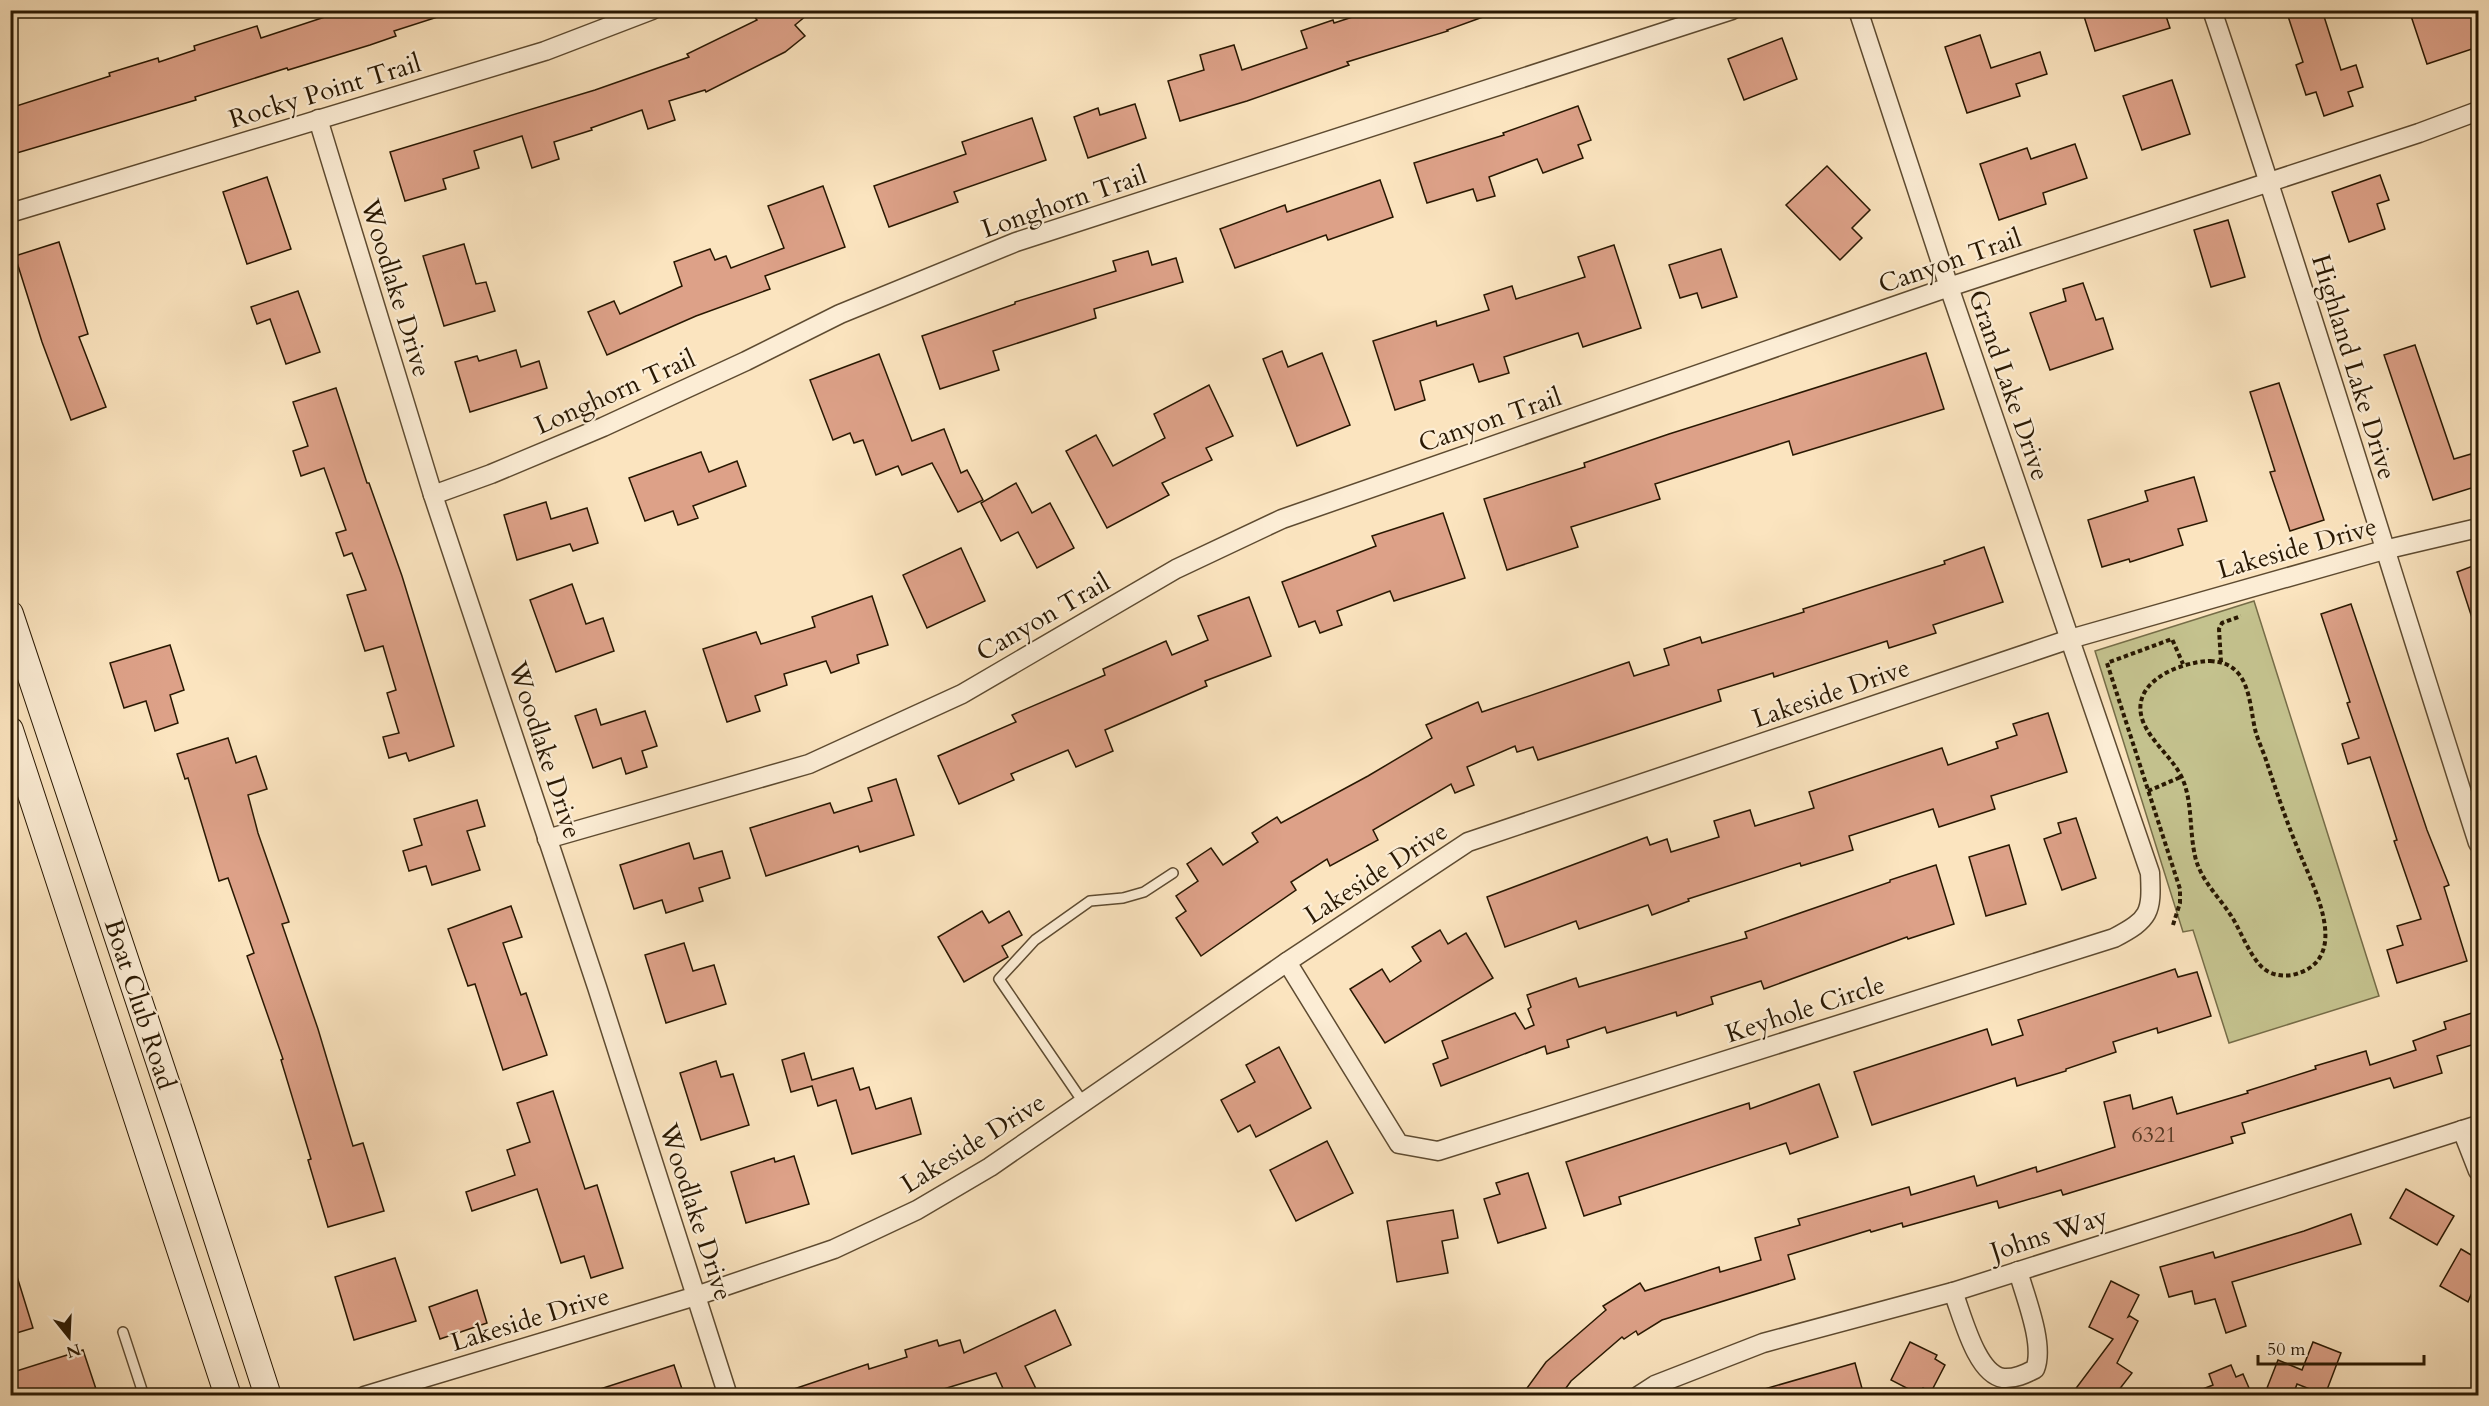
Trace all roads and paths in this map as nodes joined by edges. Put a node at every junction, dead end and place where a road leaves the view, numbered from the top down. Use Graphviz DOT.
graph roads {
  1 [pos="652,10"];
  2 [pos="1732,10"];
  3 [pos="1858,10"];
  4 [pos="2212,10"];
  5 [pos="2478,111"];
  6 [pos="318,119"];
  7 [pos="2270,181"];
  8 [pos="10,213"];
  9 [pos="1949,287"];
  10 [pos="433,495"];
  11 [pos="2478,528"];
  12 [pos="2384,550"];
  13 [pos="10,614"];
  14 [pos="2241,616"];
  15 [pos="2070,639"];
  16 [pos="2221,662"];
  17 [pos="2183,664"];
  18 [pos="10,730"];
  19 [pos="2181,777"];
  20 [pos="2148,791"];
  21 [pos="547,839"];
  22 [pos="2478,843"];
  23 [pos="1173,873"];
  24 [pos="2173,925"];
  25 [pos="1287,962"];
  26 [pos="1083,1102"];
  27 [pos="2470,1128"];
  28 [pos="2478,1172"];
  29 [pos="2018,1271"];
  30 [pos="1953,1292"];
  31 [pos="696,1296"];
  32 [pos="123,1332"];
  33 [pos="144,1395"];
  34 [pos="228,1395"];
  35 [pos="268,1395"];
  36 [pos="364,1395"];
  37 [pos="728,1395"];
  38 [pos="1638,1395"];
  1 -- 6 [label="street, Rocky Point Trail"];
  2 -- 10 [label="street, Longhorn Trail"];
  3 -- 9 [label="street, Grand Lake Drive"];
  4 -- 7 [label="street, Highland Lake Drive"];
  5 -- 7 [label="street, Canyon Trail"];
  6 -- 8 [label="street, Rocky Point Trail"];
  6 -- 10 [label="street, Woodlake Drive"];
  7 -- 9 [label="street, Canyon Trail"];
  7 -- 12 [label="street, Highland Lake Drive"];
  9 -- 15 [label="street, Grand Lake Drive"];
  9 -- 21 [label="street, Canyon Trail"];
  10 -- 21 [label="street, Woodlake Drive"];
  11 -- 12 [label="street, Lakeside Drive"];
  12 -- 15 [label="street, Lakeside Drive"];
  12 -- 22 [label="street, Highland Lake Drive"];
  13 -- 35 [label="main road, Boat Club Road"];
  14 -- 16 [label="path"];
  15 -- 25 [label="street, Lakeside Drive"];
  15 -- 25 [label="street, Keyhole Circle"];
  16 -- 17 [label="path"];
  16 -- 19 [label="path"];
  17 -- 19 [label="path"];
  17 -- 20 [label="path"];
  18 -- 34 [label="main road, Boat Club Road"];
  19 -- 20 [label="path"];
  20 -- 24 [label="path"];
  21 -- 31 [label="street, Woodlake Drive"];
  23 -- 26 [label="lane"];
  25 -- 26 [label="street, Lakeside Drive"];
  26 -- 31 [label="street, Lakeside Drive"];
  27 -- 28 [label="street"];
  27 -- 29 [label="street, Johns Way"];
  29 -- 30 [label="street, Johns Way"];
  29 -- 30 [label="street"];
  30 -- 38 [label="street, Johns Way"];
  31 -- 36 [label="street, Lakeside Drive"];
  31 -- 37 [label="street, Woodlake Drive"];
  32 -- 33 [label="lane"];
}
